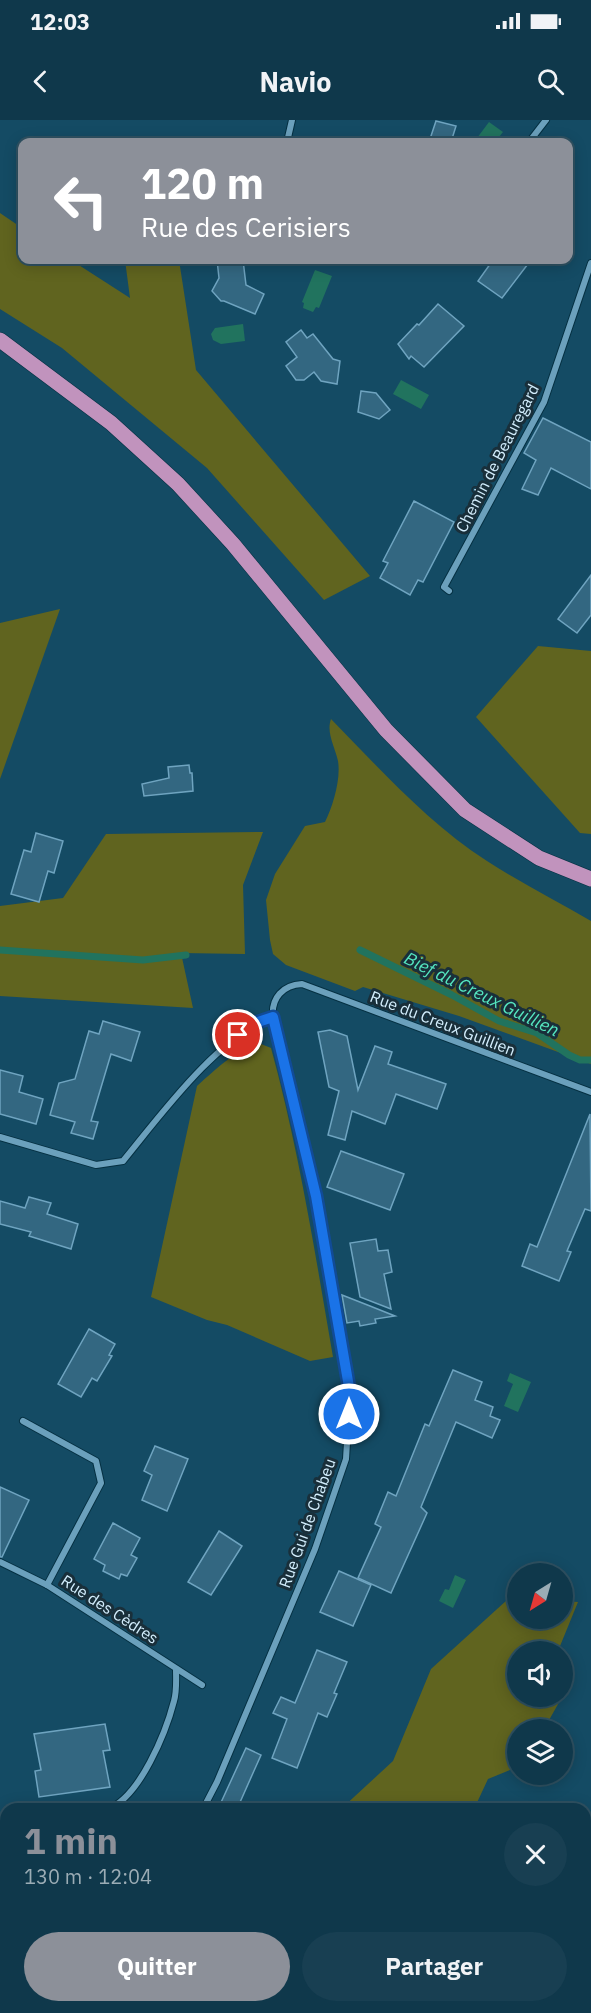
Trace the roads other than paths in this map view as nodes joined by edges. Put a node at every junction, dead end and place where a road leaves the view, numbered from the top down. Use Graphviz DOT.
graph roads {
  1 [pos="292,120"];
  2 [pos="546,120"];
  3 [pos="288,138"];
  4 [pos="532,138"];
  5 [pos="591,263"];
  6 [pos="0,340"];
  7 [pos="449,591"];
  8 [pos="591,879"];
  9 [pos="273,1017"];
  10 [pos="591,1092"];
  11 [pos="0,1137"];
  12 [pos="23,1421"];
  13 [pos="0,1562"];
  14 [pos="47,1585"];
  15 [pos="176,1668"];
  16 [pos="202,1685"];
  17 [pos="117,1803"];
  18 [pos="206,1803"];
  1 -- 3 [label="street"];
  2 -- 4 [label="street"];
  5 -- 7 [label="street, Chemin de Beauregard"];
  6 -- 8 [label="main road"];
  9 -- 10 [label="street, Rue du Creux Guillien"];
  9 -- 11 [label="street"];
  9 -- 18 [label="street, Rue Gui de Chabeu"];
  12 -- 14 [label="street"];
  13 -- 14 [label="street, Rue des Cèdres"];
  14 -- 15 [label="street, Rue des Cèdres"];
  15 -- 16 [label="street, Rue des Cèdres"];
  15 -- 17 [label="street"];
}
